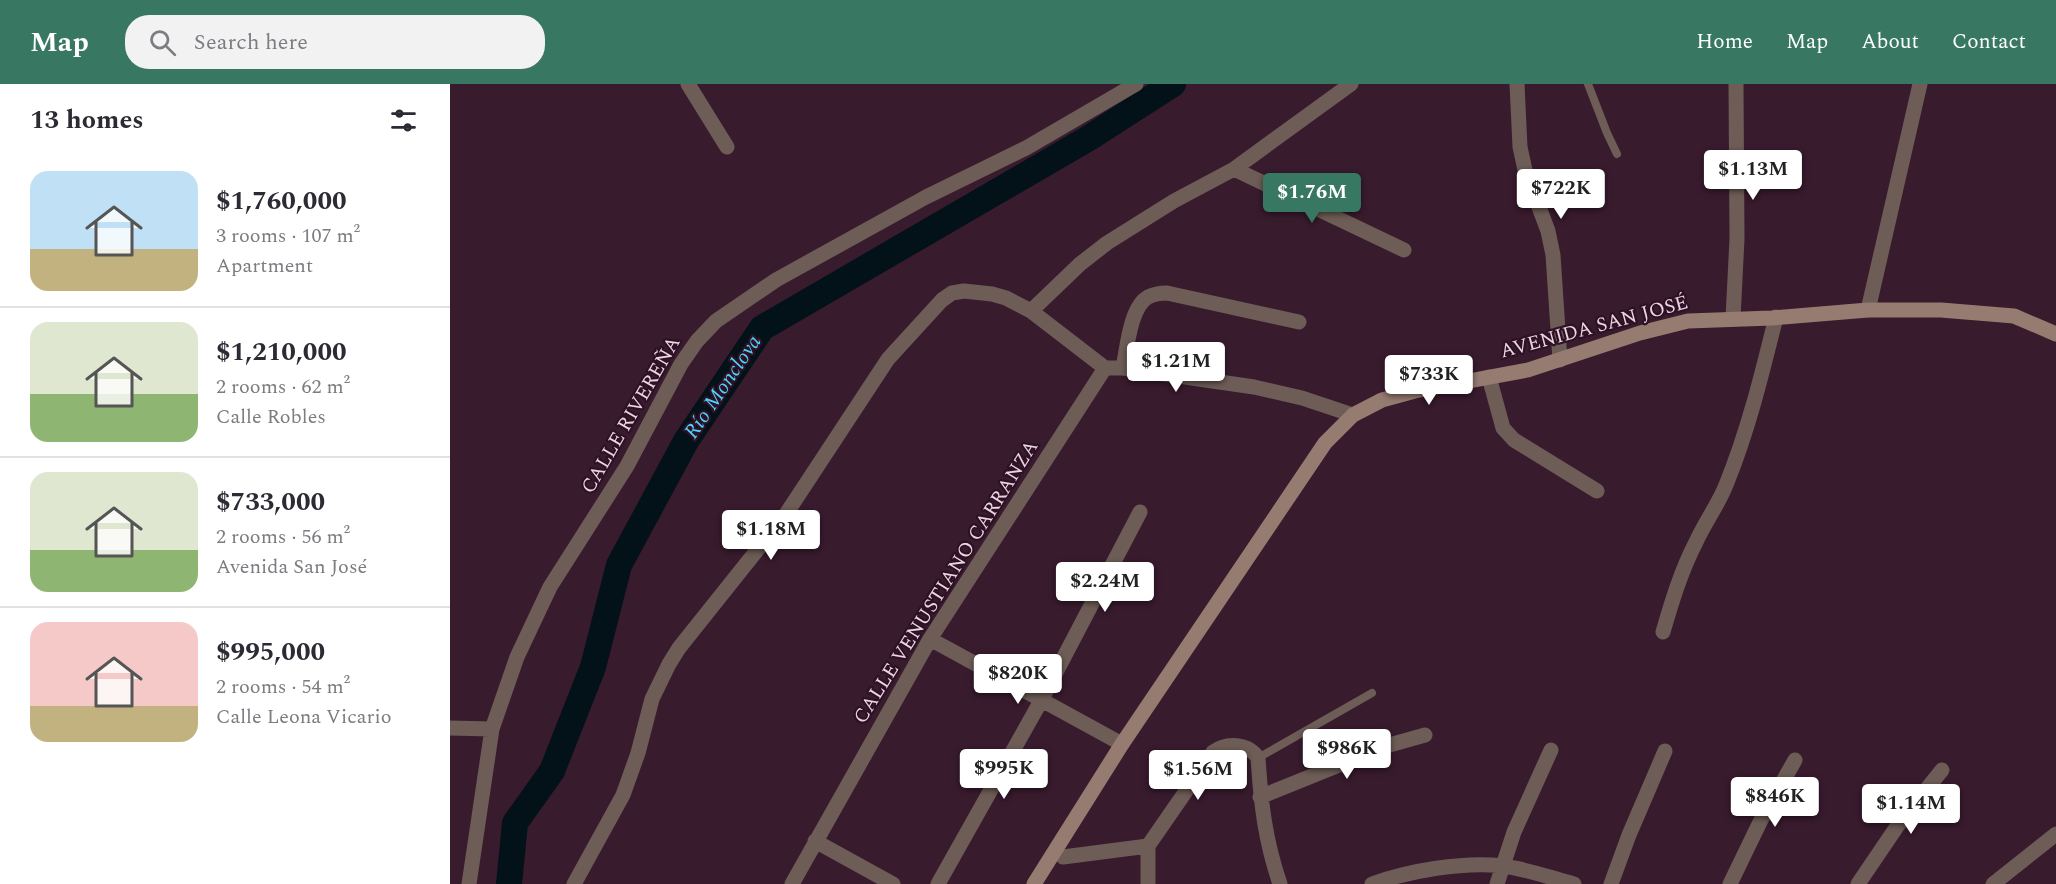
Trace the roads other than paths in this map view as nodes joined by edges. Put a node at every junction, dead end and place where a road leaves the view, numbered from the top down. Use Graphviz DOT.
graph roads {
  1 [pos="688,84"];
  2 [pos="1137,84"];
  3 [pos="1352,84"];
  4 [pos="1517,84"];
  5 [pos="1588,84"];
  6 [pos="1736,84"];
  7 [pos="1920,84"];
  8 [pos="727,147"];
  9 [pos="1617,154"];
  10 [pos="1233,169"];
  11 [pos="1404,250"];
  12 [pos="1868,310"];
  13 [pos="1031,311"];
  14 [pos="1776,317"];
  15 [pos="1732,318"];
  16 [pos="1299,322"];
  17 [pos="2056,334"];
  18 [pos="1560,360"];
  19 [pos="1105,368"];
  20 [pos="1123,368"];
  21 [pos="1489,377"];
  22 [pos="1353,415"];
  23 [pos="1597,491"];
  24 [pos="1140,512"];
  25 [pos="1663,632"];
  26 [pos="930,639"];
  27 [pos="1372,693"];
  28 [pos="1041,699"];
  29 [pos="450,728"];
  30 [pos="492,729"];
  31 [pos="1425,735"];
  32 [pos="1122,744"];
  33 [pos="1551,750"];
  34 [pos="1665,751"];
  35 [pos="1258,758"];
  36 [pos="1795,760"];
  37 [pos="1942,770"];
  38 [pos="1260,797"];
  39 [pos="2056,834"];
  40 [pos="815,841"];
  41 [pos="1148,846"];
  42 [pos="1063,857"];
  43 [pos="1503,866"];
  44 [pos="469,884"];
  45 [pos="574,884"];
  46 [pos="792,884"];
  47 [pos="893,884"];
  48 [pos="938,884"];
  49 [pos="1034,884"];
  50 [pos="1148,884"];
  51 [pos="1280,884"];
  52 [pos="1372,884"];
  53 [pos="1497,884"];
  54 [pos="1574,884"];
  55 [pos="1611,884"];
  56 [pos="1730,884"];
  57 [pos="1858,884"];
  58 [pos="1993,884"];
  1 -- 8 [label="street"];
  2 -- 30 [label="street, CALLE RIVEREÑA"];
  3 -- 10 [label="street"];
  4 -- 18 [label="street"];
  5 -- 9 [label="lane"];
  6 -- 15 [label="street"];
  7 -- 12 [label="street"];
  10 -- 11 [label="street"];
  10 -- 13 [label="street"];
  12 -- 14 [label="street, AVENIDA SAN JOSÉ"];
  12 -- 17 [label="street, AVENIDA SAN JOSÉ"];
  13 -- 19 [label="street"];
  13 -- 45 [label="street"];
  14 -- 15 [label="street, AVENIDA SAN JOSÉ"];
  14 -- 25 [label="street"];
  15 -- 18 [label="street, AVENIDA SAN JOSÉ"];
  16 -- 20 [label="street"];
  18 -- 21 [label="street, AVENIDA SAN JOSÉ"];
  19 -- 20 [label="street"];
  19 -- 26 [label="street, CALLE VENUSTIANO CARRANZA"];
  20 -- 22 [label="street"];
  21 -- 22 [label="street, AVENIDA SAN JOSÉ"];
  21 -- 23 [label="street"];
  22 -- 32 [label="street, AVENIDA SAN JOSÉ"];
  24 -- 28 [label="street"];
  26 -- 28 [label="street"];
  26 -- 40 [label="street, CALLE VENUSTIANO CARRANZA"];
  27 -- 35 [label="lane"];
  28 -- 32 [label="street"];
  28 -- 48 [label="street"];
  29 -- 30 [label="street"];
  30 -- 44 [label="street, CALLE RIVEREÑA"];
  31 -- 38 [label="street"];
  32 -- 49 [label="street, AVENIDA SAN JOSÉ"];
  33 -- 43 [label="street"];
  34 -- 55 [label="street"];
  35 -- 38 [label="street"];
  35 -- 41 [label="street"];
  36 -- 56 [label="street"];
  37 -- 57 [label="street"];
  38 -- 51 [label="street"];
  39 -- 58 [label="street"];
  40 -- 46 [label="street, CALLE VENUSTIANO CARRANZA"];
  40 -- 47 [label="street"];
  41 -- 42 [label="street"];
  41 -- 50 [label="street"];
  43 -- 52 [label="street"];
  43 -- 53 [label="street"];
  43 -- 54 [label="street"];
}
